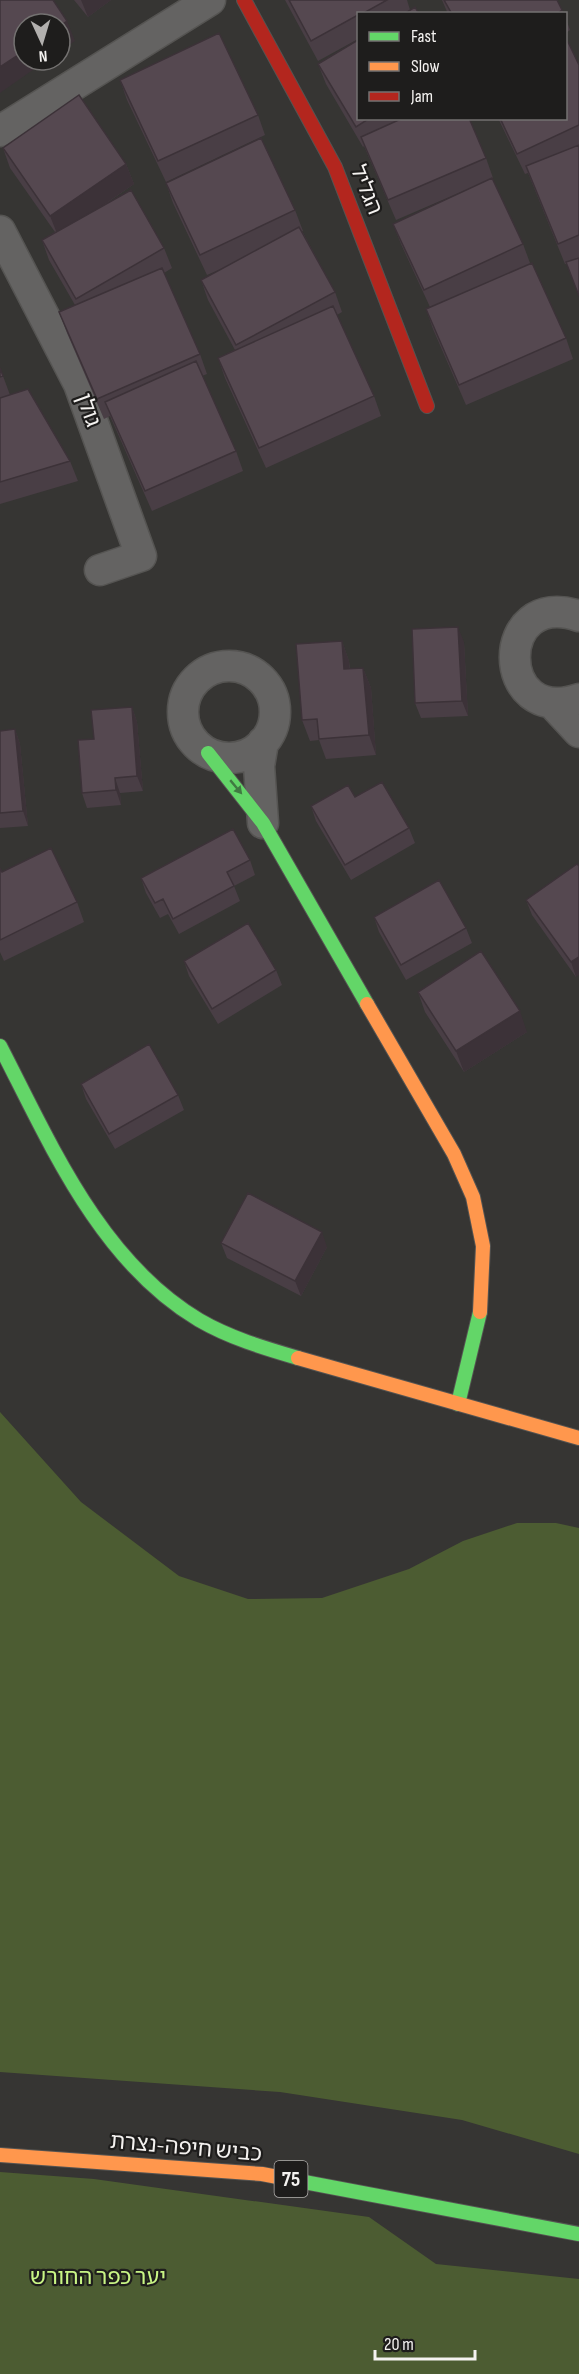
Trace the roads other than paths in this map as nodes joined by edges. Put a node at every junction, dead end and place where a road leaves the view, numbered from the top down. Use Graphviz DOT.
graph roads {
  1 [pos="210,0"];
  2 [pos="244,0"];
  3 [pos="0,131"];
  4 [pos="0,231"];
  5 [pos="427,406"];
  6 [pos="100,570"];
  7 [pos="579,616"];
  8 [pos="565,701"];
  9 [pos="579,732"];
  10 [pos="263,742"];
  11 [pos="208,753"];
  12 [pos="263,823"];
  13 [pos="0,1046"];
  14 [pos="458,1404"];
  15 [pos="579,1438"];
  16 [pos="0,2155"];
  17 [pos="579,2234"];
  1 -- 3 [label="street"];
  2 -- 5 [label="main road, הגליל"];
  4 -- 6 [label="street, גולן"];
  7 -- 8 [label="street"];
  8 -- 9 [label="street"];
  10 -- 11 [label="street"];
  10 -- 11 [label="street"];
  10 -- 12 [label="street"];
  11 -- 12 [label="main road, one-way"];
  12 -- 14 [label="main road"];
  13 -- 14 [label="main road"];
  14 -- 15 [label="main road"];
  16 -- 17 [label="main road, כביש חיפה-נצרת / 75"];
}
